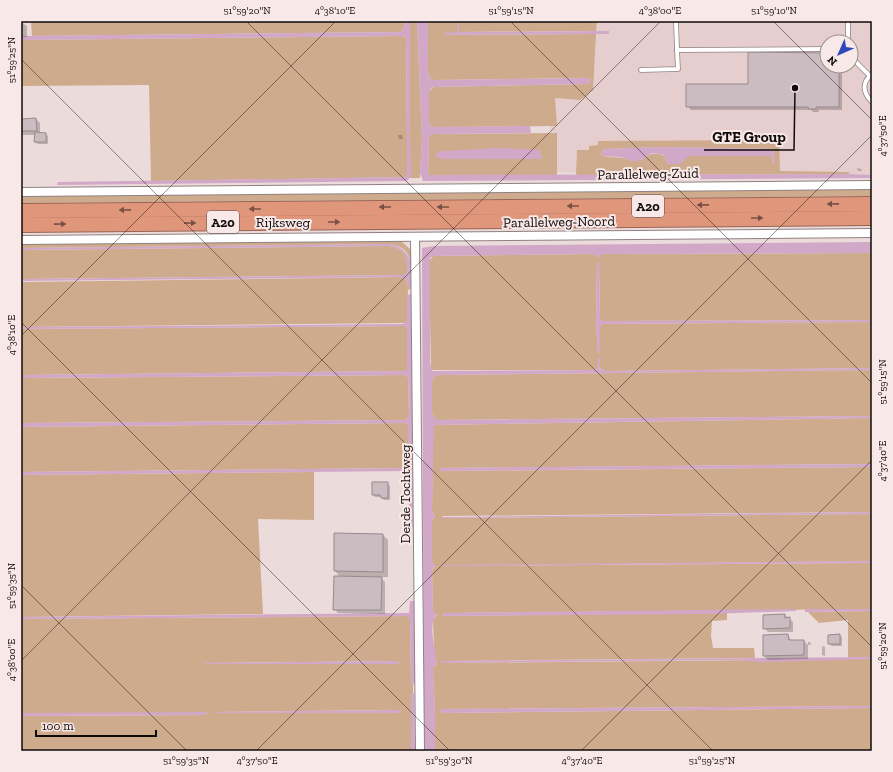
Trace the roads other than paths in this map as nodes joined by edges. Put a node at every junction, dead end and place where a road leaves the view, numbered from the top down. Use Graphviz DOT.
graph roads {
  1 [pos="676,21"];
  2 [pos="848,21"];
  3 [pos="848,34"];
  4 [pos="819,49"];
  5 [pos="677,50"];
  6 [pos="859,64"];
  7 [pos="641,70"];
  8 [pos="871,75"];
  9 [pos="872,102"];
  10 [pos="872,185"];
  11 [pos="21,192"];
  12 [pos="872,204"];
  13 [pos="21,211"];
  14 [pos="872,218"];
  15 [pos="21,225"];
  16 [pos="872,233"];
  17 [pos="415,237"];
  18 [pos="21,240"];
  19 [pos="420,751"];
  1 -- 5 [label="lane"];
  2 -- 3 [label="lane"];
  4 -- 5 [label="lane"];
  5 -- 7 [label="lane"];
  6 -- 8 [label="lane"];
  8 -- 9 [label="lane"];
  10 -- 11 [label="street, Parallelweg-Zuid"];
  12 -- 13 [label="highway, Rijksweg / A20, one-way"];
  15 -- 14 [label="highway, Rijksweg / A20, one-way"];
  16 -- 17 [label="street, Parallelweg-Noord"];
  17 -- 18 [label="street, Rijksweg"];
  17 -- 19 [label="street, Derde Tochtweg"];
}
